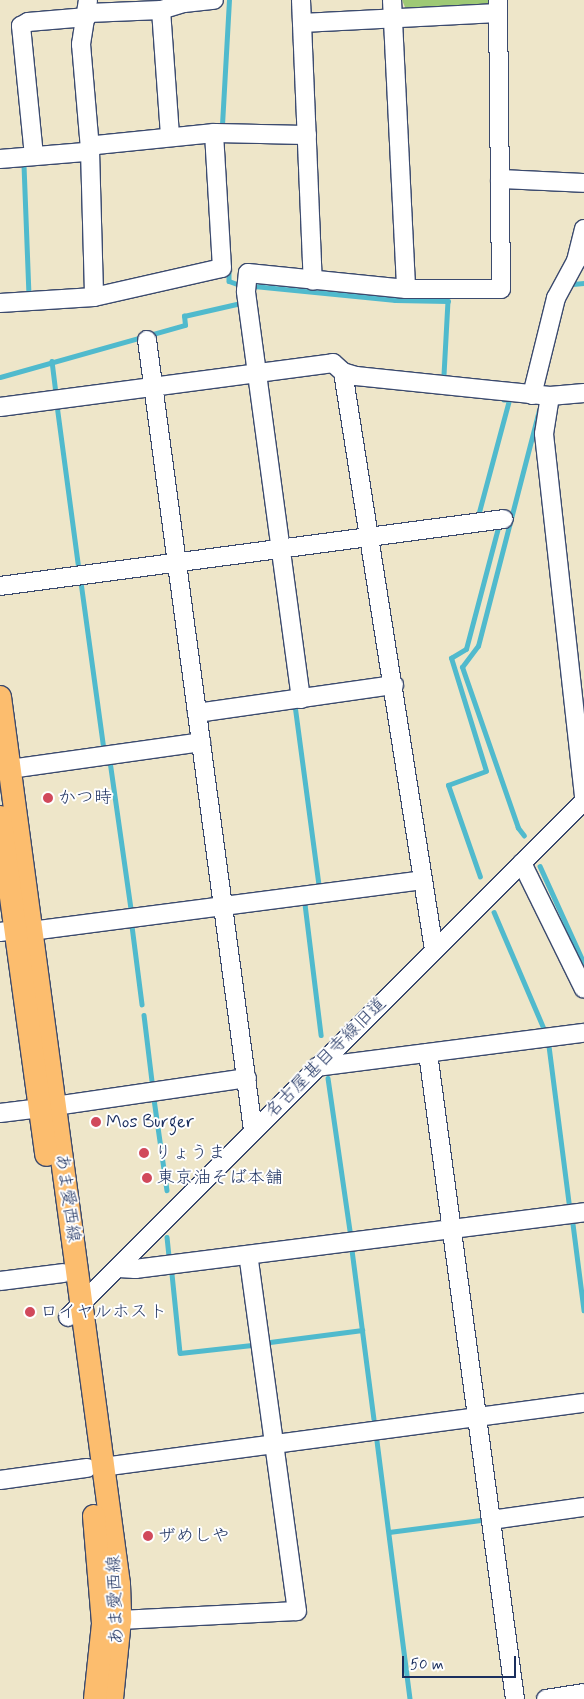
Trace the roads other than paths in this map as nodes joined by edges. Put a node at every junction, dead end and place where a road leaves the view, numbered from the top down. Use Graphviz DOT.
graph roads {
  1 [pos="214,0"];
  2 [pos="301,0"];
  3 [pos="392,0"];
  4 [pos="498,6"];
  5 [pos="87,10"];
  6 [pos="161,10"];
  7 [pos="393,20"];
  8 [pos="302,23"];
  9 [pos="214,133"];
  10 [pos="307,135"];
  11 [pos="170,137"];
  12 [pos="90,150"];
  13 [pos="34,156"];
  14 [pos="0,159"];
  15 [pos="500,179"];
  16 [pos="584,183"];
  17 [pos="584,229"];
  18 [pos="313,281"];
  19 [pos="406,288"];
  20 [pos="94,297"];
  21 [pos="0,303"];
  22 [pos="147,340"];
  23 [pos="343,372"];
  24 [pos="257,373"];
  25 [pos="154,388"];
  26 [pos="584,392"];
  27 [pos="532,394"];
  28 [pos="550,396"];
  29 [pos="0,407"];
  30 [pos="504,519"];
  31 [pos="369,536"];
  32 [pos="280,549"];
  33 [pos="178,564"];
  34 [pos="0,586"];
  35 [pos="394,685"];
  36 [pos="301,698"];
  37 [pos="0,704"];
  38 [pos="197,713"];
  39 [pos="201,742"];
  40 [pos="10,769"];
  41 [pos="583,803"];
  42 [pos="0,817"];
  43 [pos="522,863"];
  44 [pos="423,880"];
  45 [pos="223,906"];
  46 [pos="16,931"];
  47 [pos="434,950"];
  48 [pos="584,989"];
  49 [pos="584,1034"];
  50 [pos="428,1053"];
  51 [pos="317,1067"];
  52 [pos="247,1078"];
  53 [pos="47,1107"];
  54 [pos="0,1112"];
  55 [pos="253,1130"];
  56 [pos="584,1212"];
  57 [pos="451,1229"];
  58 [pos="248,1255"];
  59 [pos="118,1268"];
  60 [pos="63,1274"];
  61 [pos="0,1280"];
  62 [pos="75,1310"];
  63 [pos="584,1403"];
  64 [pos="476,1417"];
  65 [pos="275,1444"];
  66 [pos="95,1468"];
  67 [pos="0,1480"];
  68 [pos="584,1508"];
  69 [pos="491,1520"];
  70 [pos="120,1620"];
  71 [pos="584,1693"];
  72 [pos="95,1699"];
  73 [pos="112,1699"];
  74 [pos="515,1699"];
  75 [pos="546,1699"];
  1 -- 6 [label="street"];
  2 -- 8 [label="street"];
  3 -- 7 [label="street"];
  4 -- 7 [label="street"];
  4 -- 15 [label="street"];
  5 -- 6 [label="street"];
  5 -- 12 [label="street"];
  5 -- 13 [label="street"];
  6 -- 11 [label="street"];
  7 -- 8 [label="street"];
  7 -- 19 [label="street"];
  8 -- 10 [label="street"];
  9 -- 10 [label="street"];
  9 -- 11 [label="street"];
  9 -- 20 [label="street"];
  10 -- 18 [label="street"];
  11 -- 12 [label="street"];
  12 -- 13 [label="street"];
  12 -- 20 [label="street"];
  13 -- 14 [label="street"];
  15 -- 16 [label="street"];
  15 -- 19 [label="street"];
  17 -- 27 [label="street"];
  18 -- 19 [label="street"];
  18 -- 24 [label="street"];
  20 -- 21 [label="street"];
  22 -- 25 [label="street"];
  23 -- 24 [label="street"];
  23 -- 27 [label="street"];
  23 -- 31 [label="street"];
  24 -- 25 [label="street"];
  24 -- 32 [label="street"];
  25 -- 29 [label="street"];
  25 -- 33 [label="street"];
  26 -- 28 [label="street"];
  27 -- 28 [label="street"];
  28 -- 41 [label="street"];
  30 -- 31 [label="street"];
  31 -- 32 [label="street"];
  31 -- 35 [label="street"];
  32 -- 33 [label="street"];
  32 -- 36 [label="street"];
  33 -- 34 [label="street"];
  33 -- 38 [label="street"];
  35 -- 36 [label="street"];
  35 -- 44 [label="street"];
  36 -- 38 [label="street"];
  37 -- 40 [label="main road, あま愛西線"];
  38 -- 39 [label="street"];
  39 -- 40 [label="street"];
  39 -- 45 [label="street"];
  40 -- 46 [label="main road, あま愛西線"];
  41 -- 43 [label="street, 名古屋甚目寺線旧道"];
  42 -- 46 [label="main road, あま愛西線"];
  43 -- 47 [label="street, 名古屋甚目寺線旧道"];
  43 -- 48 [label="street"];
  44 -- 45 [label="street"];
  44 -- 47 [label="street"];
  45 -- 46 [label="street"];
  45 -- 52 [label="street"];
  46 -- 53 [label="main road, あま愛西線"];
  47 -- 51 [label="street, 名古屋甚目寺線旧道"];
  49 -- 50 [label="street"];
  50 -- 51 [label="street"];
  50 -- 57 [label="street"];
  51 -- 55 [label="street, 名古屋甚目寺線旧道"];
  52 -- 53 [label="street"];
  52 -- 55 [label="street"];
  53 -- 54 [label="street"];
  53 -- 60 [label="main road, あま愛西線"];
  53 -- 62 [label="main road, あま愛西線"];
  55 -- 59 [label="street, 名古屋甚目寺線旧道"];
  56 -- 57 [label="street"];
  57 -- 58 [label="street"];
  57 -- 64 [label="street"];
  58 -- 59 [label="street"];
  58 -- 65 [label="street"];
  59 -- 62 [label="street, 名古屋甚目寺線旧道"];
  60 -- 61 [label="street"];
  60 -- 62 [label="main road, あま愛西線"];
  62 -- 66 [label="main road, あま愛西線"];
  63 -- 64 [label="street"];
  64 -- 65 [label="street"];
  64 -- 69 [label="street"];
  65 -- 66 [label="street"];
  65 -- 70 [label="street"];
  66 -- 67 [label="street"];
  66 -- 70 [label="main road, あま愛西線"];
  66 -- 72 [label="main road, あま愛西線"];
  68 -- 69 [label="street"];
  69 -- 74 [label="street"];
  70 -- 73 [label="main road, あま愛西線"];
  71 -- 75 [label="street"];
}
